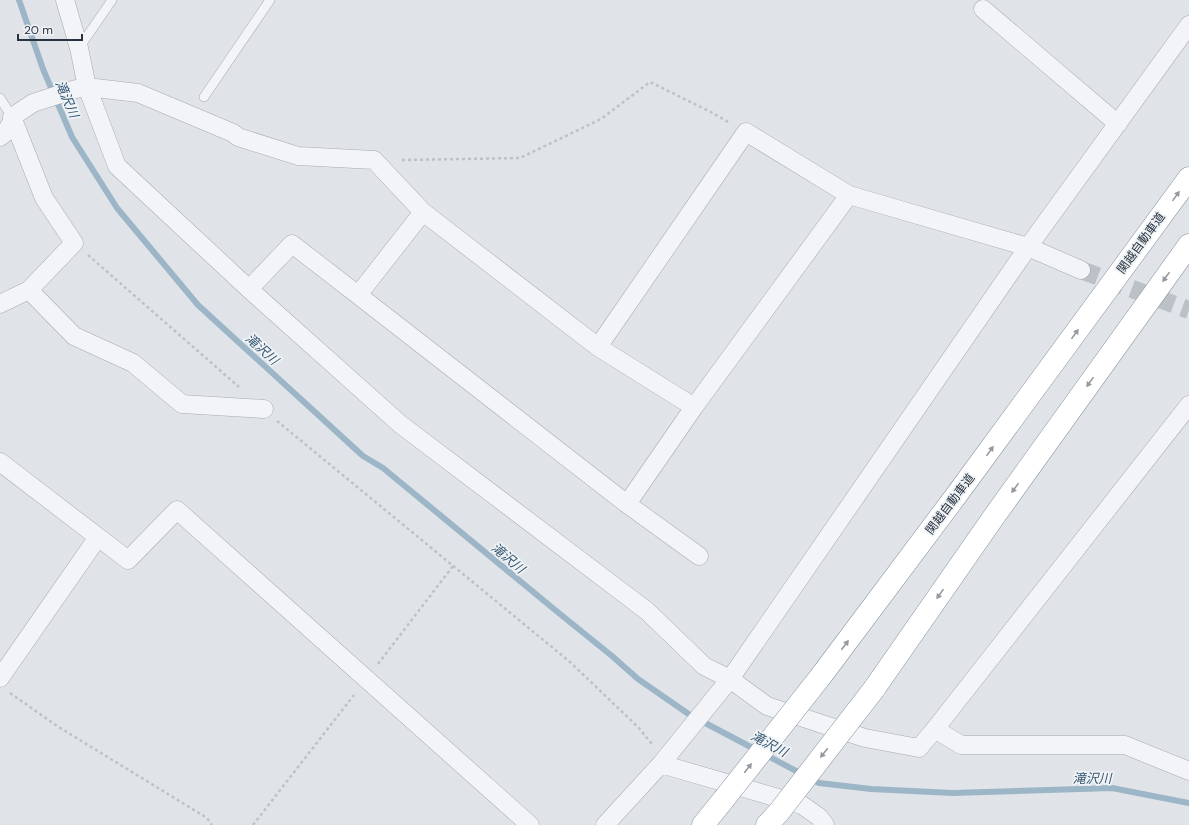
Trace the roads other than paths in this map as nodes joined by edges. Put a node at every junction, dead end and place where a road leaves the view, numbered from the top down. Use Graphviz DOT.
graph roads {
  1 [pos="65,0"];
  2 [pos="112,0"];
  3 [pos="270,0"];
  4 [pos="983,9"];
  5 [pos="1189,25"];
  6 [pos="79,48"];
  7 [pos="82,88"];
  8 [pos="204,97"];
  9 [pos="0,98"];
  10 [pos="12,119"];
  11 [pos="1118,124"];
  12 [pos="0,137"];
  13 [pos="1189,178"];
  14 [pos="849,195"];
  15 [pos="423,212"];
  16 [pos="1189,245"];
  17 [pos="1028,247"];
  18 [pos="1081,270"];
  19 [pos="249,289"];
  20 [pos="29,290"];
  21 [pos="358,296"];
  22 [pos="0,304"];
  23 [pos="598,347"];
  24 [pos="1189,405"];
  25 [pos="694,407"];
  26 [pos="264,409"];
  27 [pos="0,462"];
  28 [pos="627,504"];
  29 [pos="98,537"];
  30 [pos="699,556"];
  31 [pos="730,679"];
  32 [pos="3,684"];
  33 [pos="935,730"];
  34 [pos="661,764"];
  35 [pos="1189,771"];
  36 [pos="773,818"];
  37 [pos="530,825"];
  38 [pos="605,825"];
  39 [pos="703,825"];
  40 [pos="825,825"];
  1 -- 6 [label="street"];
  2 -- 6 [label="lane"];
  3 -- 8 [label="lane"];
  4 -- 11 [label="street"];
  5 -- 11 [label="street"];
  6 -- 7 [label="street"];
  7 -- 10 [label="street"];
  7 -- 15 [label="street"];
  7 -- 19 [label="street"];
  9 -- 10 [label="lane"];
  10 -- 12 [label="street"];
  10 -- 20 [label="street"];
  11 -- 17 [label="street"];
  39 -- 13 [label="highway, 関越自動車道, one-way, bridge"];
  14 -- 17 [label="street"];
  14 -- 23 [label="street"];
  14 -- 25 [label="street"];
  15 -- 21 [label="street"];
  15 -- 23 [label="street"];
  16 -- 36 [label="highway, one-way, bridge"];
  17 -- 18 [label="street"];
  17 -- 31 [label="street"];
  19 -- 21 [label="street"];
  19 -- 31 [label="street"];
  20 -- 22 [label="street"];
  20 -- 26 [label="street"];
  21 -- 28 [label="street"];
  23 -- 25 [label="street"];
  24 -- 33 [label="street"];
  25 -- 28 [label="street"];
  27 -- 29 [label="street"];
  28 -- 30 [label="street"];
  29 -- 32 [label="street"];
  29 -- 37 [label="street"];
  31 -- 33 [label="street"];
  31 -- 34 [label="street"];
  33 -- 35 [label="street"];
  34 -- 38 [label="street"];
  34 -- 40 [label="street"];
}
